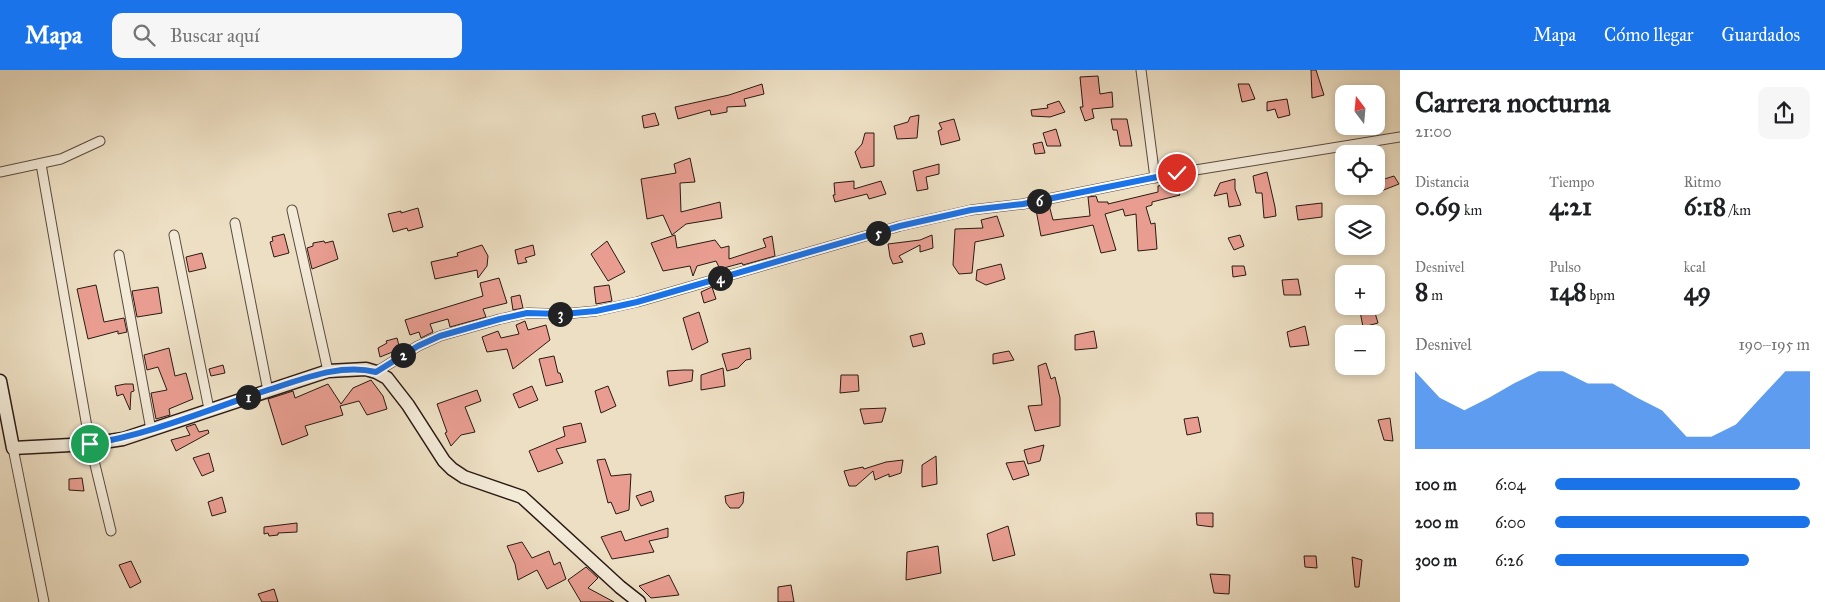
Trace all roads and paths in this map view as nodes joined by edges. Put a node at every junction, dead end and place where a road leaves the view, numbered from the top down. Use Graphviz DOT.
graph roads {
  1 [pos="1141,70"];
  2 [pos="1400,137"];
  3 [pos="100,141"];
  4 [pos="40,164"];
  5 [pos="0,172"];
  6 [pos="1155,178"];
  7 [pos="292,210"];
  8 [pos="235,223"];
  9 [pos="174,235"];
  10 [pos="119,255"];
  11 [pos="328,371"];
  12 [pos="376,372"];
  13 [pos="0,381"];
  14 [pos="268,391"];
  15 [pos="209,409"];
  16 [pos="150,430"];
  17 [pos="90,444"];
  18 [pos="12,448"];
  19 [pos="111,531"];
  20 [pos="634,600"];
  21 [pos="44,602"];
  1 -- 6 [label="street"];
  2 -- 6 [label="street"];
  3 -- 4 [label="street"];
  4 -- 5 [label="street"];
  4 -- 17 [label="street"];
  6 -- 12 [label="street"];
  7 -- 11 [label="street"];
  8 -- 14 [label="street"];
  9 -- 15 [label="street"];
  10 -- 16 [label="street"];
  11 -- 12 [label="street"];
  11 -- 14 [label="street"];
  12 -- 20 [label="street"];
  13 -- 18 [label="street"];
  14 -- 15 [label="street"];
  15 -- 16 [label="street"];
  16 -- 17 [label="street"];
  17 -- 18 [label="street"];
  17 -- 19 [label="street"];
  18 -- 21 [label="street"];
}
